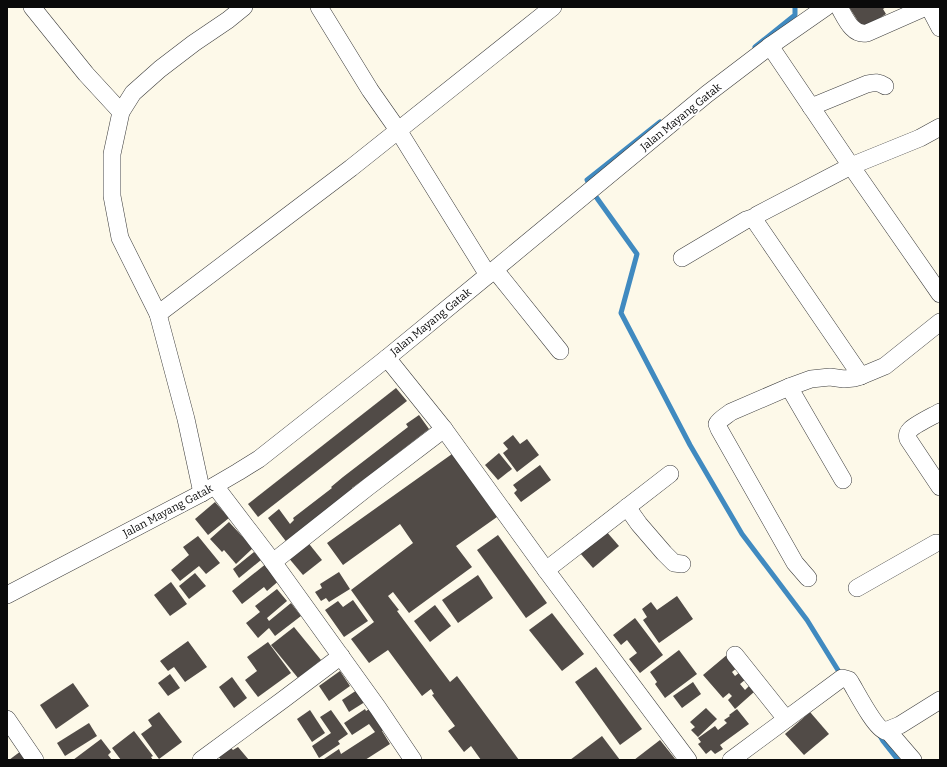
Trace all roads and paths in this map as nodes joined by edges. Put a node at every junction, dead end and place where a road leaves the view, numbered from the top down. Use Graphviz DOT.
graph roads {
  1 [pos="32,7"];
  2 [pos="244,7"];
  3 [pos="320,7"];
  4 [pos="553,7"];
  5 [pos="826,7"];
  6 [pos="839,7"];
  7 [pos="926,7"];
  8 [pos="929,7"];
  9 [pos="940,28"];
  10 [pos="770,46"];
  11 [pos="885,86"];
  12 [pos="811,107"];
  13 [pos="121,112"];
  14 [pos="940,127"];
  15 [pos="398,130"];
  16 [pos="851,166"];
  17 [pos="755,217"];
  18 [pos="682,258"];
  19 [pos="492,273"];
  20 [pos="940,294"];
  21 [pos="158,314"];
  22 [pos="940,322"];
  23 [pos="560,351"];
  24 [pos="387,358"];
  25 [pos="861,376"];
  26 [pos="789,387"];
  27 [pos="940,412"];
  28 [pos="444,429"];
  29 [pos="670,474"];
  30 [pos="842,480"];
  31 [pos="940,488"];
  32 [pos="209,490"];
  33 [pos="627,507"];
  34 [pos="939,544"];
  35 [pos="273,562"];
  36 [pos="682,564"];
  37 [pos="546,570"];
  38 [pos="808,578"];
  39 [pos="857,588"];
  40 [pos="7,595"];
  41 [pos="736,655"];
  42 [pos="341,656"];
  43 [pos="940,700"];
  44 [pos="7,719"];
  45 [pos="786,719"];
  46 [pos="888,731"];
  47 [pos="12,739"];
  48 [pos="35,760"];
  49 [pos="201,760"];
  50 [pos="413,760"];
  51 [pos="688,760"];
  52 [pos="731,760"];
  53 [pos="913,760"];
  1 -- 13 [label="street"];
  2 -- 13 [label="street"];
  3 -- 15 [label="street"];
  4 -- 15 [label="street"];
  5 -- 10 [label="street, Jalan Mayang Gatak"];
  6 -- 7 [label="street"];
  8 -- 9 [label="street"];
  10 -- 12 [label="street"];
  10 -- 19 [label="street, Jalan Mayang Gatak"];
  11 -- 12 [label="street"];
  12 -- 16 [label="street"];
  13 -- 21 [label="street"];
  14 -- 16 [label="street"];
  15 -- 19 [label="street"];
  15 -- 21 [label="street"];
  16 -- 17 [label="street"];
  16 -- 20 [label="street"];
  17 -- 18 [label="street"];
  17 -- 25 [label="street"];
  19 -- 23 [label="street"];
  19 -- 24 [label="street, Jalan Mayang Gatak"];
  21 -- 32 [label="street"];
  22 -- 25 [label="street"];
  24 -- 28 [label="street"];
  24 -- 32 [label="street, Jalan Mayang Gatak"];
  25 -- 26 [label="street"];
  26 -- 30 [label="street"];
  26 -- 38 [label="street"];
  27 -- 31 [label="street"];
  28 -- 35 [label="street"];
  28 -- 37 [label="street"];
  29 -- 33 [label="street"];
  32 -- 35 [label="street"];
  32 -- 40 [label="street, Jalan Mayang Gatak"];
  33 -- 36 [label="street"];
  33 -- 37 [label="street"];
  34 -- 39 [label="street"];
  35 -- 42 [label="street"];
  37 -- 51 [label="street"];
  41 -- 45 [label="street"];
  42 -- 49 [label="street"];
  42 -- 50 [label="street"];
  43 -- 46 [label="street"];
  44 -- 47 [label="street"];
  45 -- 46 [label="street"];
  45 -- 52 [label="street"];
  46 -- 53 [label="street"];
  47 -- 48 [label="street"];
}
